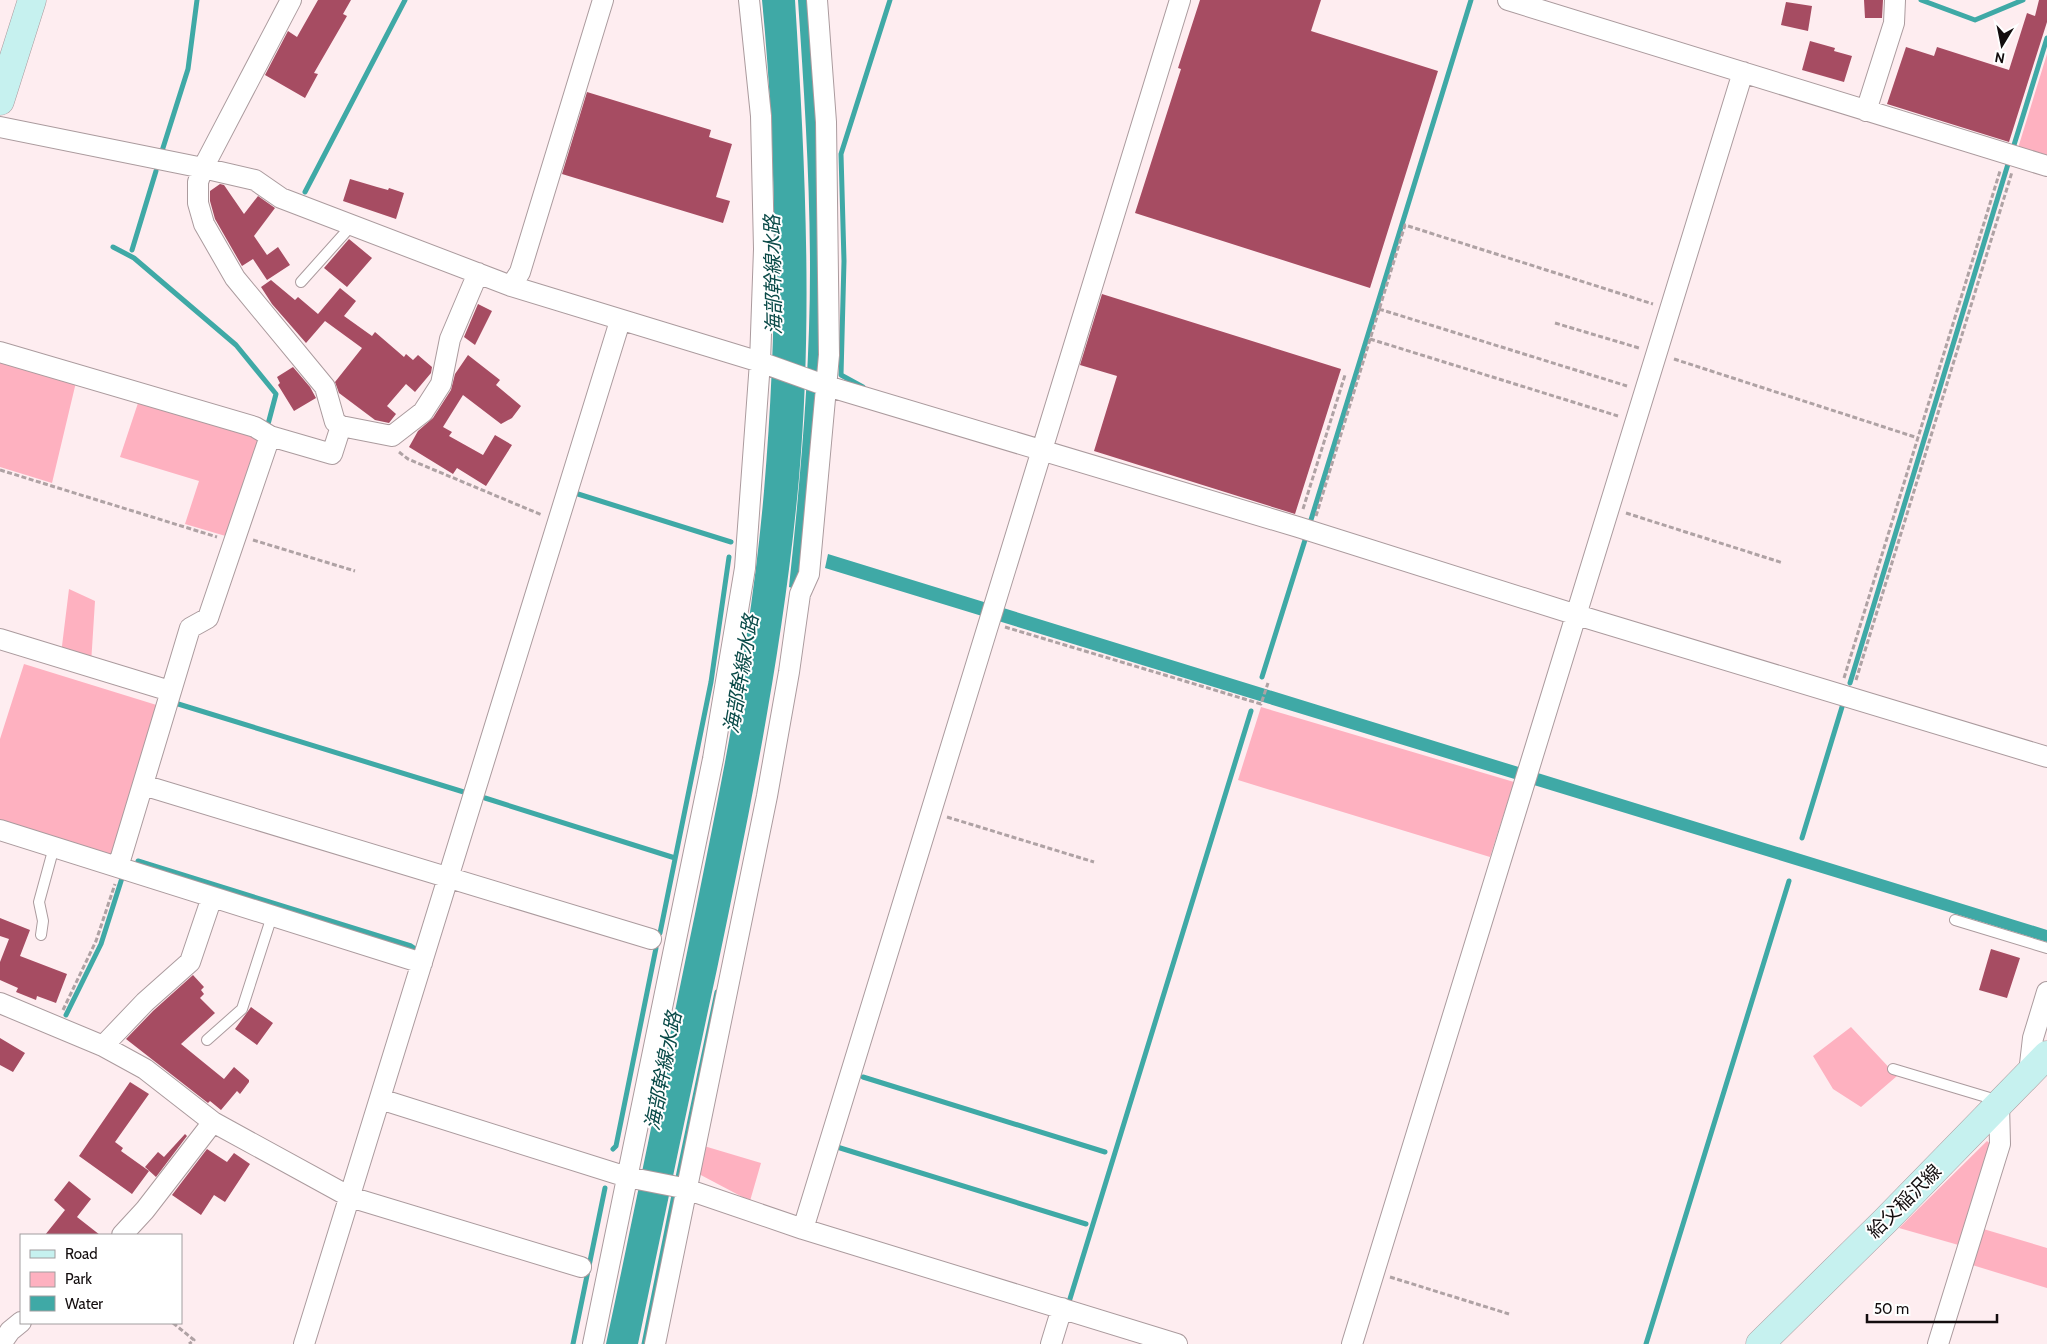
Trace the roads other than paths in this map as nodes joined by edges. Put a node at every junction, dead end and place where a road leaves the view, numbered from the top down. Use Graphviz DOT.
graph roads {
  1 [pos="32,0"];
  2 [pos="291,0"];
  3 [pos="604,0"];
  4 [pos="749,0"];
  5 [pos="818,0"];
  6 [pos="1180,0"];
  7 [pos="1508,0"];
  8 [pos="1895,0"];
  9 [pos="1742,72"];
  10 [pos="0,100"];
  11 [pos="1866,110"];
  12 [pos="0,128"];
  13 [pos="2047,166"];
  14 [pos="203,168"];
  15 [pos="352,225"];
  16 [pos="478,273"];
  17 [pos="301,282"];
  18 [pos="511,286"];
  19 [pos="620,321"];
  20 [pos="0,352"];
  21 [pos="760,362"];
  22 [pos="825,385"];
  23 [pos="341,426"];
  24 [pos="270,436"];
  25 [pos="1043,450"];
  26 [pos="1577,615"];
  27 [pos="0,639"];
  28 [pos="170,692"];
  29 [pos="2047,757"];
  30 [pos="142,785"];
  31 [pos="0,830"];
  32 [pos="54,847"];
  33 [pos="119,868"];
  34 [pos="448,878"];
  35 [pos="212,897"];
  36 [pos="272,916"];
  37 [pos="1956,920"];
  38 [pos="41,935"];
  39 [pos="651,939"];
  40 [pos="2047,948"];
  41 [pos="422,963"];
  42 [pos="2047,992"];
  43 [pos="0,1003"];
  44 [pos="207,1040"];
  45 [pos="103,1046"];
  46 [pos="2038,1064"];
  47 [pos="1893,1069"];
  48 [pos="380,1099"];
  49 [pos="1999,1104"];
  50 [pos="213,1122"];
  51 [pos="627,1177"];
  52 [pos="685,1189"];
  53 [pos="350,1197"];
  54 [pos="804,1228"];
  55 [pos="123,1234"];
  56 [pos="581,1267"];
  57 [pos="1062,1308"];
  58 [pos="304,1344"];
  59 [pos="593,1344"];
  60 [pos="655,1344"];
  61 [pos="1051,1344"];
  62 [pos="1177,1344"];
  63 [pos="1352,1344"];
  64 [pos="1760,1344"];
  65 [pos="1938,1344"];
  1 -- 10 [label="main road"];
  2 -- 14 [label="street"];
  3 -- 18 [label="street"];
  4 -- 21 [label="street"];
  5 -- 22 [label="street"];
  6 -- 25 [label="street"];
  7 -- 9 [label="street"];
  8 -- 11 [label="street"];
  9 -- 11 [label="street"];
  9 -- 26 [label="street"];
  11 -- 13 [label="street"];
  12 -- 14 [label="street"];
  14 -- 15 [label="street"];
  14 -- 23 [label="street"];
  15 -- 16 [label="street"];
  15 -- 17 [label="lane"];
  16 -- 18 [label="street"];
  16 -- 23 [label="street"];
  18 -- 19 [label="street"];
  19 -- 21 [label="street"];
  19 -- 34 [label="street"];
  20 -- 24 [label="street"];
  21 -- 22 [label="street"];
  21 -- 51 [label="street"];
  22 -- 25 [label="street"];
  22 -- 52 [label="street"];
  23 -- 24 [label="street"];
  24 -- 28 [label="street"];
  25 -- 26 [label="street"];
  25 -- 54 [label="street"];
  26 -- 29 [label="street"];
  26 -- 63 [label="street"];
  27 -- 28 [label="street"];
  28 -- 30 [label="street"];
  30 -- 33 [label="street"];
  30 -- 34 [label="street"];
  31 -- 32 [label="street"];
  32 -- 33 [label="street"];
  32 -- 38 [label="lane"];
  33 -- 35 [label="street"];
  34 -- 39 [label="street"];
  34 -- 41 [label="street"];
  35 -- 36 [label="street"];
  35 -- 45 [label="street"];
  36 -- 41 [label="street"];
  36 -- 44 [label="lane"];
  37 -- 40 [label="lane"];
  41 -- 48 [label="street"];
  42 -- 46 [label="street"];
  43 -- 45 [label="street"];
  45 -- 50 [label="street"];
  46 -- 49 [label="main road, 給父稲沢線"];
  47 -- 49 [label="lane"];
  48 -- 51 [label="street"];
  48 -- 53 [label="street"];
  49 -- 64 [label="main road, 給父稲沢線"];
  49 -- 65 [label="street"];
  50 -- 53 [label="street"];
  50 -- 55 [label="street"];
  51 -- 52 [label="street"];
  51 -- 59 [label="street"];
  52 -- 54 [label="street"];
  52 -- 60 [label="street"];
  53 -- 56 [label="street"];
  53 -- 58 [label="street"];
  54 -- 57 [label="street"];
  57 -- 61 [label="street"];
  57 -- 62 [label="street"];
}
